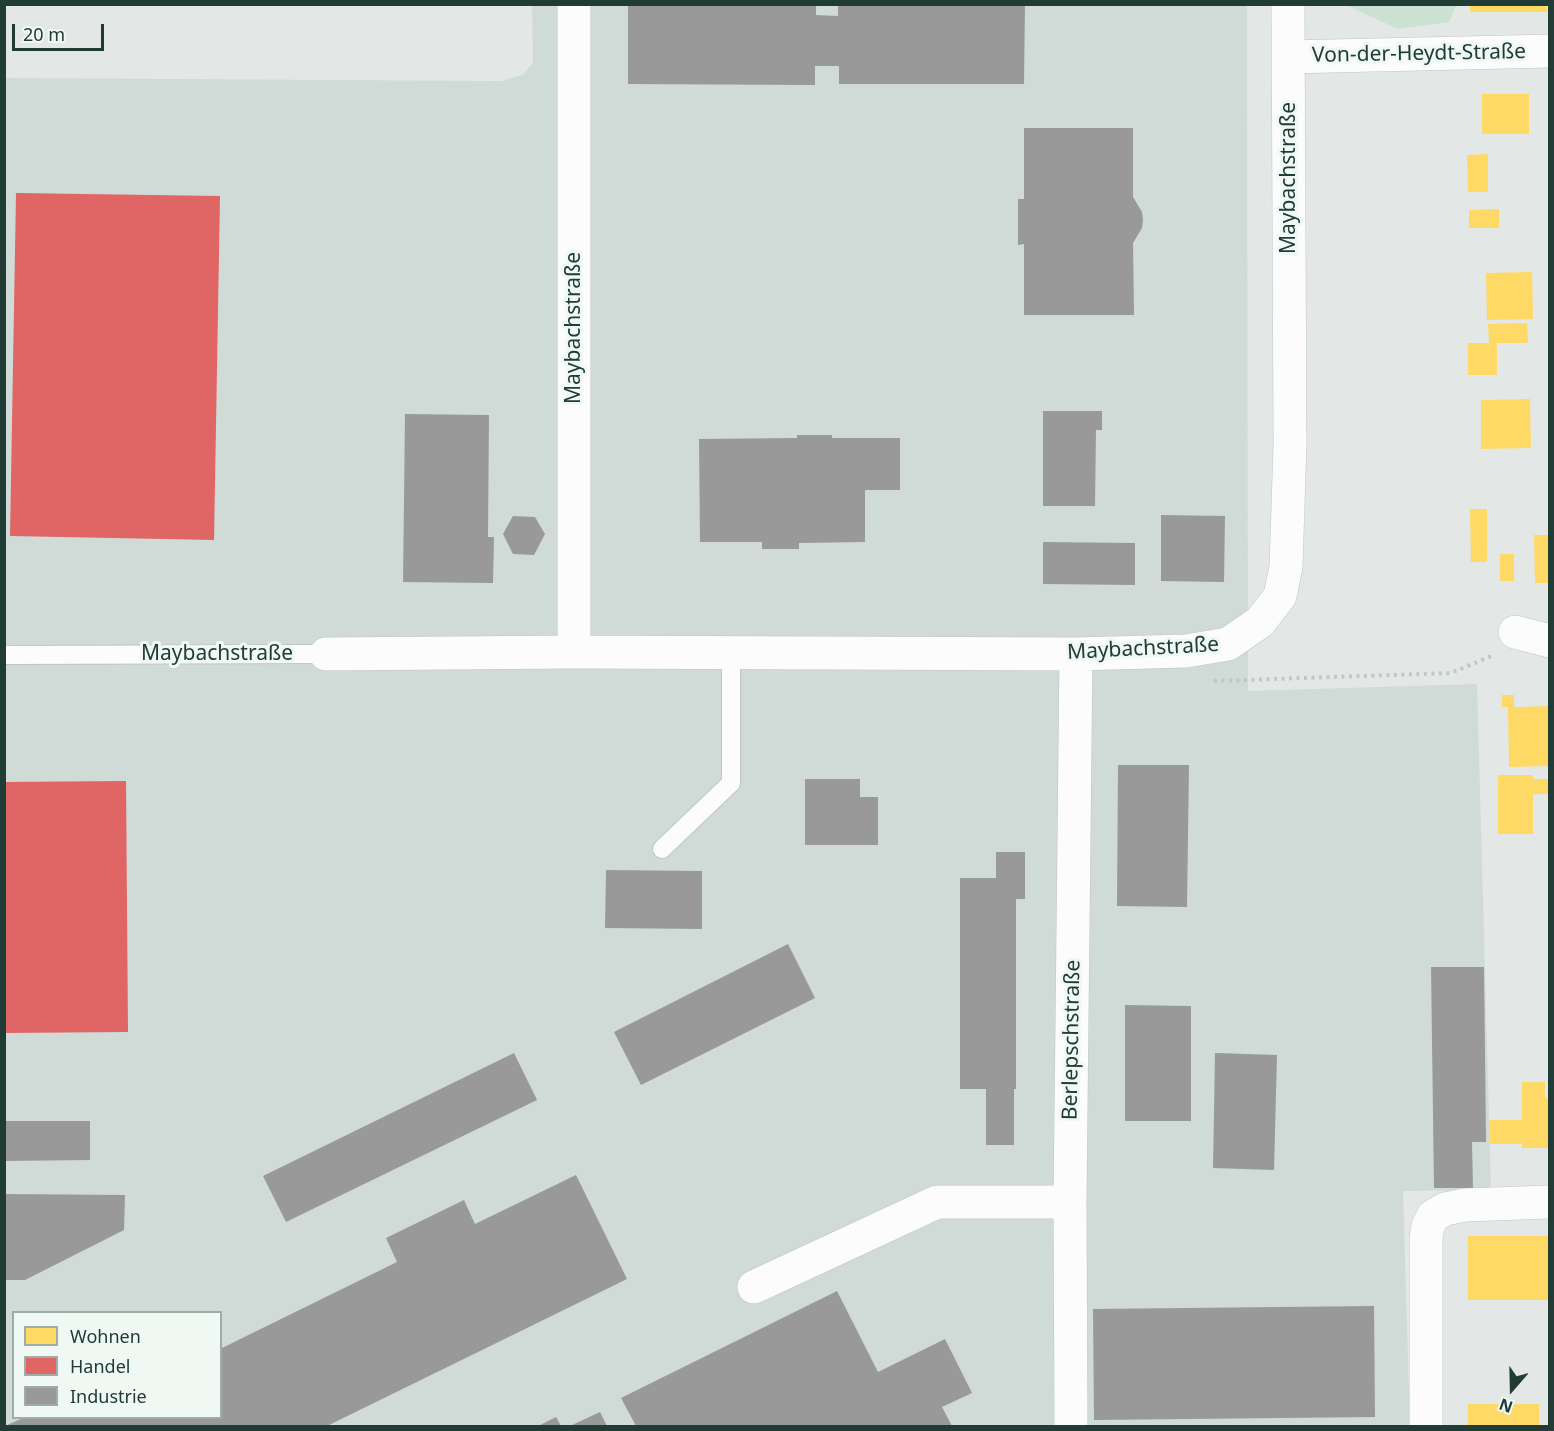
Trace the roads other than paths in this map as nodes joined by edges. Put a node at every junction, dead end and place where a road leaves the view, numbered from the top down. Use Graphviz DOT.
graph roads {
  1 [pos="574,4"];
  2 [pos="1288,4"];
  3 [pos="1550,51"];
  4 [pos="1288,57"];
  5 [pos="1550,641"];
  6 [pos="1506,643"];
  7 [pos="573,652"];
  8 [pos="731,653"];
  9 [pos="326,654"];
  10 [pos="1076,654"];
  11 [pos="4,655"];
  12 [pos="662,849"];
  13 [pos="1070,1202"];
  14 [pos="1550,1202"];
  15 [pos="754,1287"];
  16 [pos="1071,1426"];
  17 [pos="1426,1426"];
  1 -- 7 [label="street, Maybachstraße"];
  2 -- 4 [label="street, Maybachstraße"];
  3 -- 4 [label="street, Von-der-Heydt-Straße"];
  4 -- 10 [label="street, Maybachstraße"];
  5 -- 6 [label="street"];
  7 -- 8 [label="street, Maybachstraße"];
  7 -- 9 [label="street, Maybachstraße"];
  8 -- 10 [label="street, Maybachstraße"];
  8 -- 12 [label="lane"];
  9 -- 11 [label="lane, Maybachstraße"];
  10 -- 13 [label="street, Berlepschstraße"];
  13 -- 15 [label="street"];
  13 -- 16 [label="street, Berlepschstraße"];
  14 -- 17 [label="street"];
}
